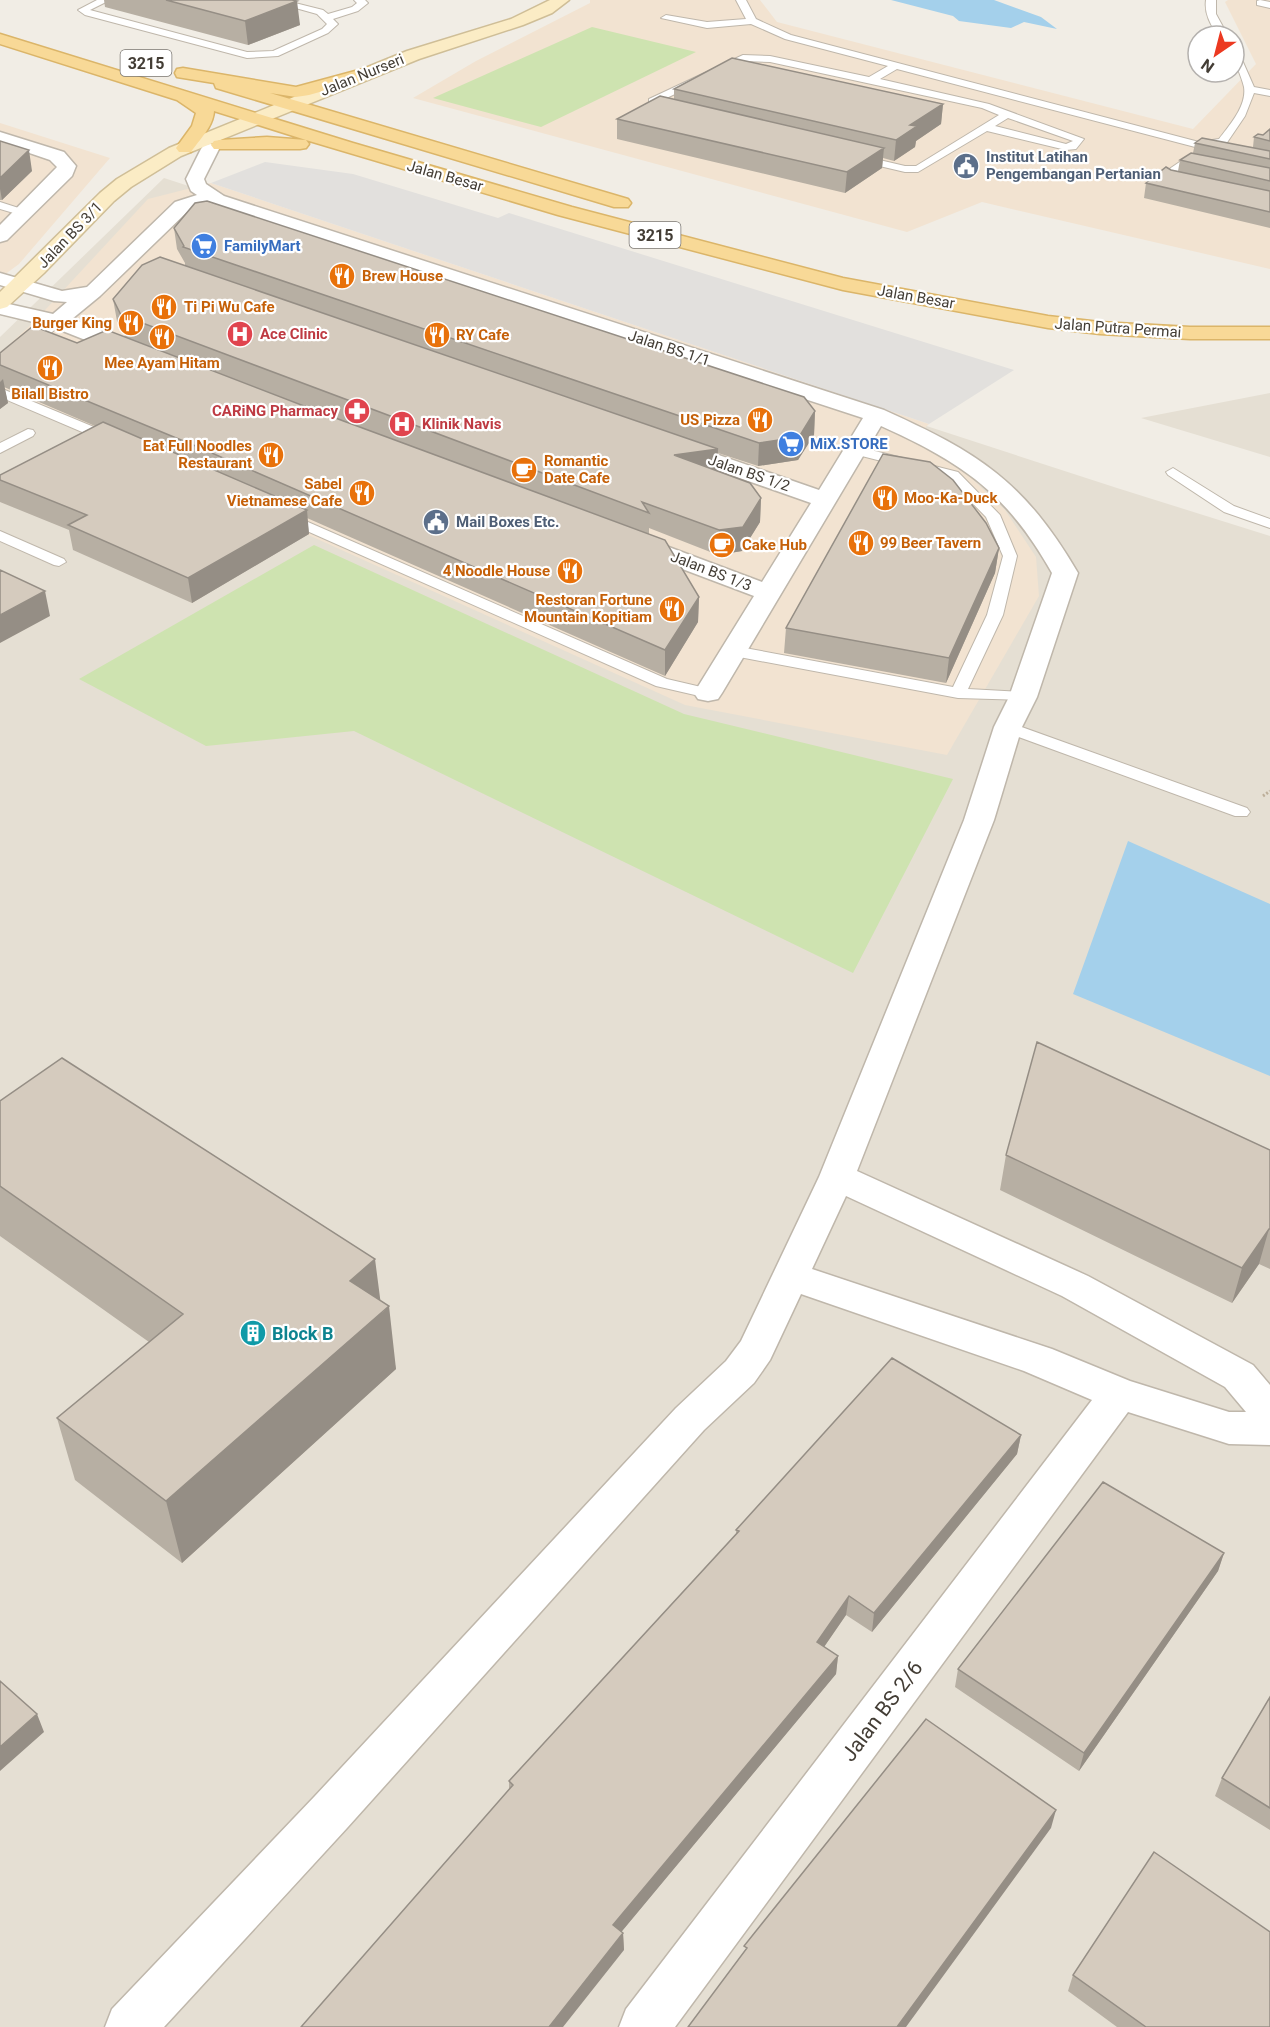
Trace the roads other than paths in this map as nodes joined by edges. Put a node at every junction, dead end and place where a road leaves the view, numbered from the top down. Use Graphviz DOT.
graph roads {
  1 [pos="105,0"];
  2 [pos="272,0"];
  3 [pos="359,0"];
  4 [pos="561,0"];
  5 [pos="741,0"];
  6 [pos="1211,0"];
  7 [pos="328,17"];
  8 [pos="666,18"];
  9 [pos="752,21"];
  10 [pos="1215,24"];
  11 [pos="0,27"];
  12 [pos="0,39"];
  13 [pos="80,46"];
  14 [pos="793,64"];
  15 [pos="895,66"];
  16 [pos="162,67"];
  17 [pos="183,73"];
  18 [pos="377,73"];
  19 [pos="804,79"];
  20 [pos="871,80"];
  21 [pos="1246,80"];
  22 [pos="1250,89"];
  23 [pos="1270,93"];
  24 [pos="180,94"];
  25 [pos="942,96"];
  26 [pos="914,101"];
  27 [pos="299,106"];
  28 [pos="673,114"];
  29 [pos="1007,114"];
  30 [pos="264,120"];
  31 [pos="985,127"];
  32 [pos="394,136"];
  33 [pos="0,137"];
  34 [pos="1198,145"];
  35 [pos="215,147"];
  36 [pos="347,147"];
  37 [pos="185,148"];
  38 [pos="1229,152"];
  39 [pos="847,155"];
  40 [pos="1216,167"];
  41 [pos="143,172"];
  42 [pos="1194,185"];
  43 [pos="217,200"];
  44 [pos="0,205"];
  45 [pos="639,209"];
  46 [pos="24,213"];
  47 [pos="713,231"];
  48 [pos="0,236"];
  49 [pos="129,258"];
  50 [pos="151,266"];
  51 [pos="9,283"];
  52 [pos="93,292"];
  53 [pos="0,305"];
  54 [pos="967,307"];
  55 [pos="57,321"];
  56 [pos="1270,333"];
  57 [pos="155,360"];
  58 [pos="0,371"];
  59 [pos="0,392"];
  60 [pos="876,415"];
  61 [pos="28,433"];
  62 [pos="656,441"];
  63 [pos="130,448"];
  64 [pos="0,449"];
  65 [pos="855,450"];
  66 [pos="1173,472"];
  67 [pos="825,500"];
  68 [pos="275,511"];
  69 [pos="1270,524"];
  70 [pos="0,535"];
  71 [pos="615,536"];
  72 [pos="58,562"];
  73 [pos="769,593"];
  74 [pos="734,651"];
  75 [pos="708,693"];
  76 [pos="958,693"];
  77 [pos="1016,712"];
  78 [pos="1241,812"];
  79 [pos="837,1177"];
  80 [pos="791,1276"];
  81 [pos="1119,1394"];
  82 [pos="1270,1413"];
  83 [pos="1270,1429"];
  84 [pos="130,2027"];
  85 [pos="644,2027"];
  1 -- 7 [label="lane"];
  2 -- 7 [label="lane"];
  3 -- 7 [label="lane"];
  4 -- 18 [label="street, Jalan Nurseri"];
  5 -- 9 [label="lane"];
  6 -- 10 [label="lane"];
  8 -- 9 [label="lane"];
  9 -- 15 [label="lane"];
  11 -- 13 [label="main road"];
  12 -- 24 [label="main road, Jalan Besar / 3215"];
  14 -- 19 [label="lane"];
  14 -- 20 [label="lane"];
  14 -- 28 [label="lane"];
  15 -- 20 [label="lane"];
  15 -- 34 [label="lane"];
  16 -- 17 [label="main road, Jalan Besar / 3215"];
  17 -- 18 [label="main road"];
  17 -- 27 [label="main road, Jalan Besar / 3215"];
  18 -- 27 [label="street, Jalan Nurseri"];
  18 -- 32 [label="main road"];
  20 -- 25 [label="lane"];
  21 -- 22 [label="lane"];
  22 -- 23 [label="lane"];
  22 -- 34 [label="lane"];
  24 -- 30 [label="main road, Jalan Besar / 3215"];
  24 -- 37 [label="main road"];
  25 -- 26 [label="lane"];
  25 -- 29 [label="lane"];
  27 -- 30 [label="street, Jalan BS 3/1"];
  27 -- 32 [label="main road, Jalan Besar / 3215"];
  29 -- 31 [label="lane"];
  29 -- 31 [label="lane"];
  30 -- 35 [label="street, Jalan BS 3/1"];
  30 -- 36 [label="main road, Jalan Besar / 3215"];
  30 -- 37 [label="street, Jalan BS 3/1"];
  31 -- 39 [label="lane"];
  32 -- 45 [label="main road, Jalan Besar / 3215"];
  33 -- 46 [label="street"];
  34 -- 38 [label="lane"];
  35 -- 36 [label="main road"];
  35 -- 41 [label="street, Jalan BS 3/1"];
  35 -- 43 [label="street, Jalan BS 1/1"];
  36 -- 54 [label="main road, Jalan Besar / 3215"];
  37 -- 41 [label="street, Jalan BS 3/1"];
  40 -- 42 [label="lane"];
  41 -- 51 [label="street, Jalan BS 3/1"];
  43 -- 49 [label="street"];
  43 -- 60 [label="street, Jalan BS 1/1"];
  44 -- 46 [label="lane"];
  46 -- 48 [label="street"];
  47 -- 54 [label="main road, Jalan Besar / 3215"];
  49 -- 50 [label="street"];
  49 -- 52 [label="street"];
  51 -- 52 [label="street"];
  51 -- 53 [label="street, Jalan BS 3/1"];
  52 -- 55 [label="street"];
  53 -- 55 [label="street"];
  54 -- 56 [label="main road, Jalan Putra Permai / 3215"];
  55 -- 57 [label="street"];
  55 -- 58 [label="lane"];
  59 -- 63 [label="lane"];
  60 -- 65 [label="street"];
  60 -- 77 [label="street, Jalan BS 1/1"];
  61 -- 64 [label="lane"];
  62 -- 67 [label="street, Jalan BS 1/2"];
  65 -- 67 [label="street"];
  65 -- 76 [label="lane"];
  66 -- 69 [label="lane"];
  67 -- 73 [label="street"];
  68 -- 75 [label="lane"];
  70 -- 72 [label="lane"];
  71 -- 73 [label="street, Jalan BS 1/3"];
  73 -- 74 [label="street"];
  74 -- 75 [label="street"];
  74 -- 76 [label="lane"];
  76 -- 77 [label="lane"];
  77 -- 78 [label="lane"];
  77 -- 79 [label="street"];
  79 -- 80 [label="street"];
  79 -- 82 [label="street"];
  80 -- 81 [label="street"];
  80 -- 84 [label="street"];
  81 -- 83 [label="street"];
  81 -- 85 [label="street, Jalan BS 2/6"];
}
